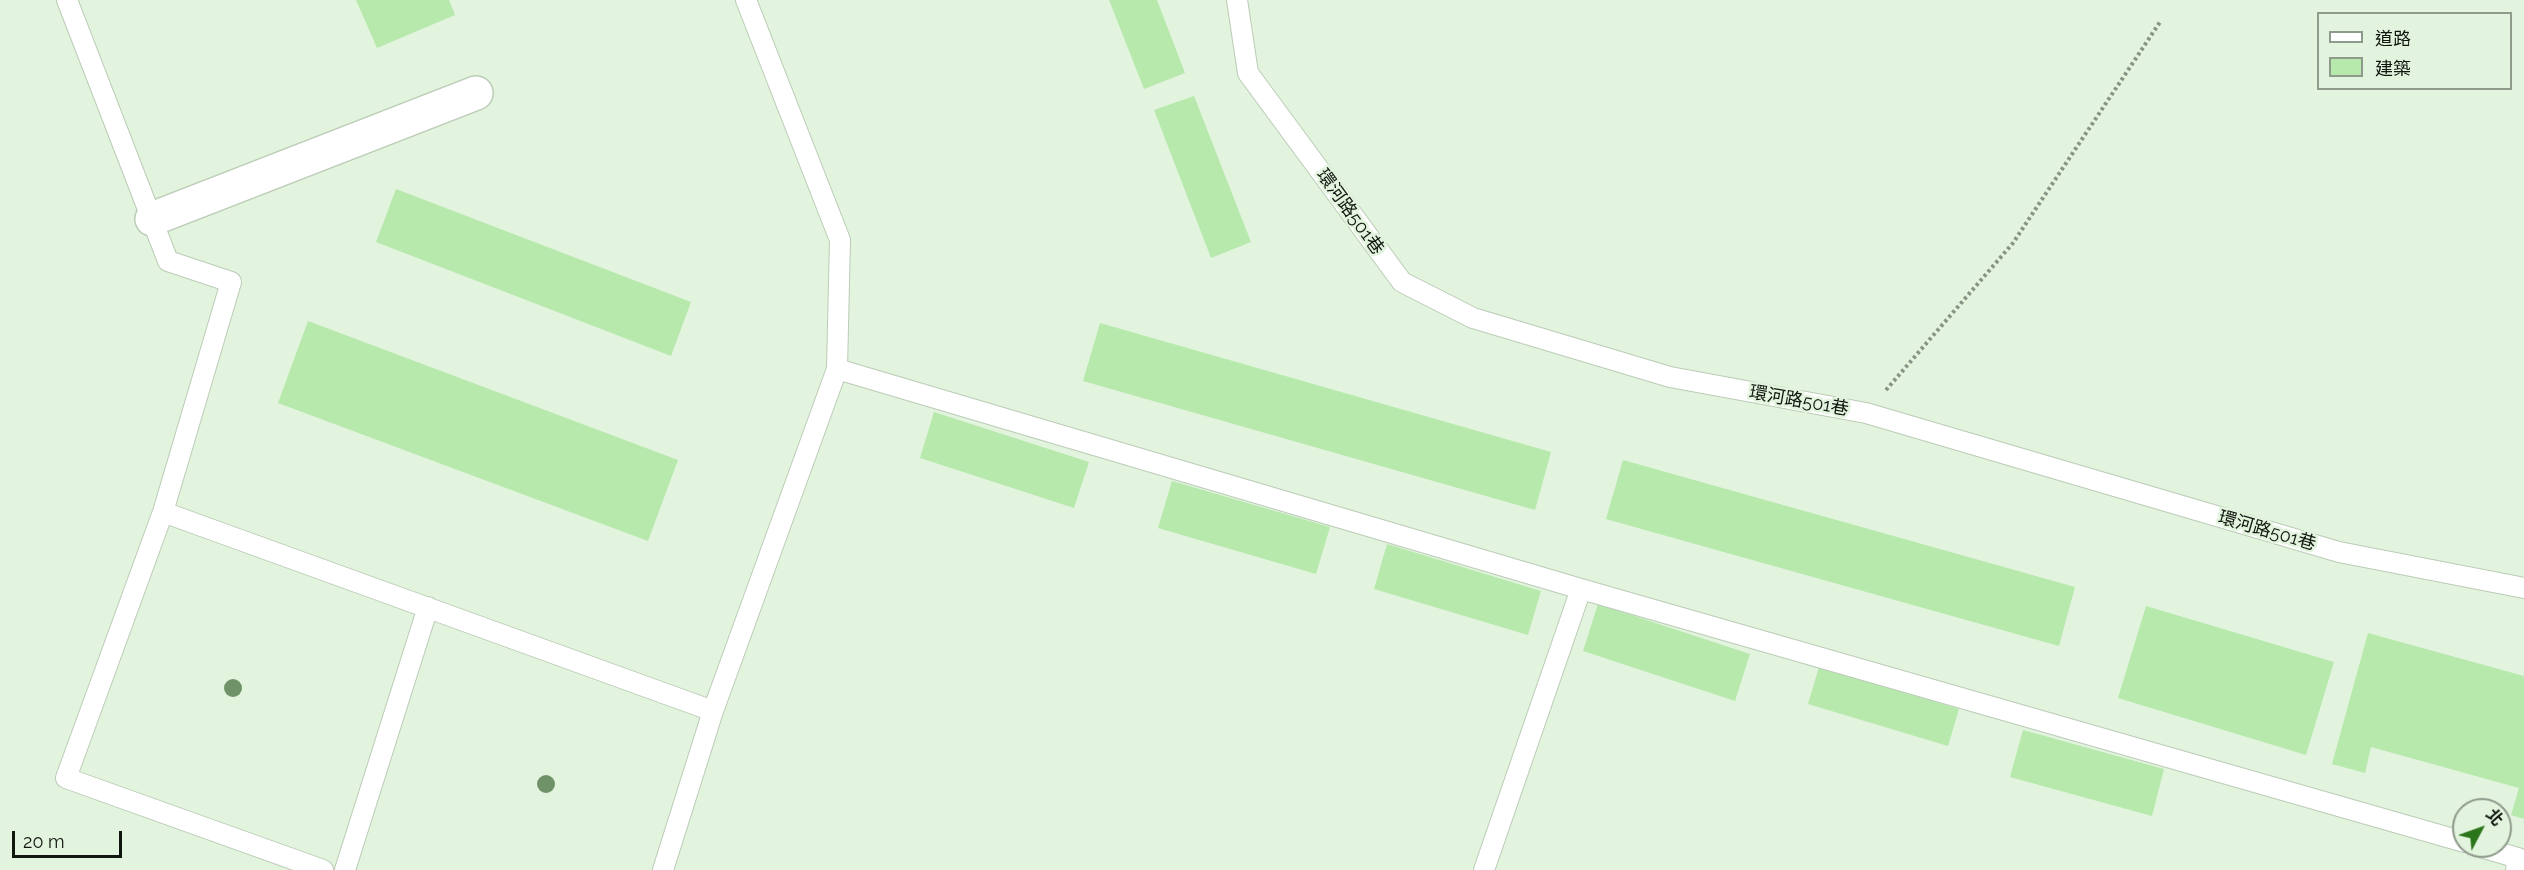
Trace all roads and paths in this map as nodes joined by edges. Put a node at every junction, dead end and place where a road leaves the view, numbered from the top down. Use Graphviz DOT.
graph roads {
  1 [pos="67,0"];
  2 [pos="746,0"];
  3 [pos="1237,0"];
  4 [pos="2160,22"];
  5 [pos="476,93"];
  6 [pos="152,219"];
  7 [pos="837,369"];
  8 [pos="1866,413"];
  9 [pos="163,512"];
  10 [pos="2524,588"];
  11 [pos="1581,589"];
  12 [pos="428,607"];
  13 [pos="713,711"];
  14 [pos="2452,839"];
  15 [pos="2512,856"];
  16 [pos="323,870"];
  17 [pos="345,870"];
  18 [pos="663,870"];
  19 [pos="1484,870"];
  20 [pos="2516,870"];
  1 -- 6 [label="lane"];
  2 -- 7 [label="lane"];
  3 -- 8 [label="lane, 環河路501巷"];
  4 -- 8 [label="path"];
  5 -- 6 [label="street"];
  6 -- 9 [label="lane"];
  7 -- 11 [label="lane"];
  7 -- 13 [label="lane"];
  8 -- 10 [label="lane, 環河路501巷"];
  9 -- 12 [label="lane"];
  9 -- 16 [label="lane"];
  11 -- 14 [label="lane"];
  11 -- 19 [label="lane"];
  12 -- 13 [label="lane"];
  12 -- 17 [label="lane"];
  13 -- 18 [label="lane"];
  15 -- 20 [label="lane"];
}
